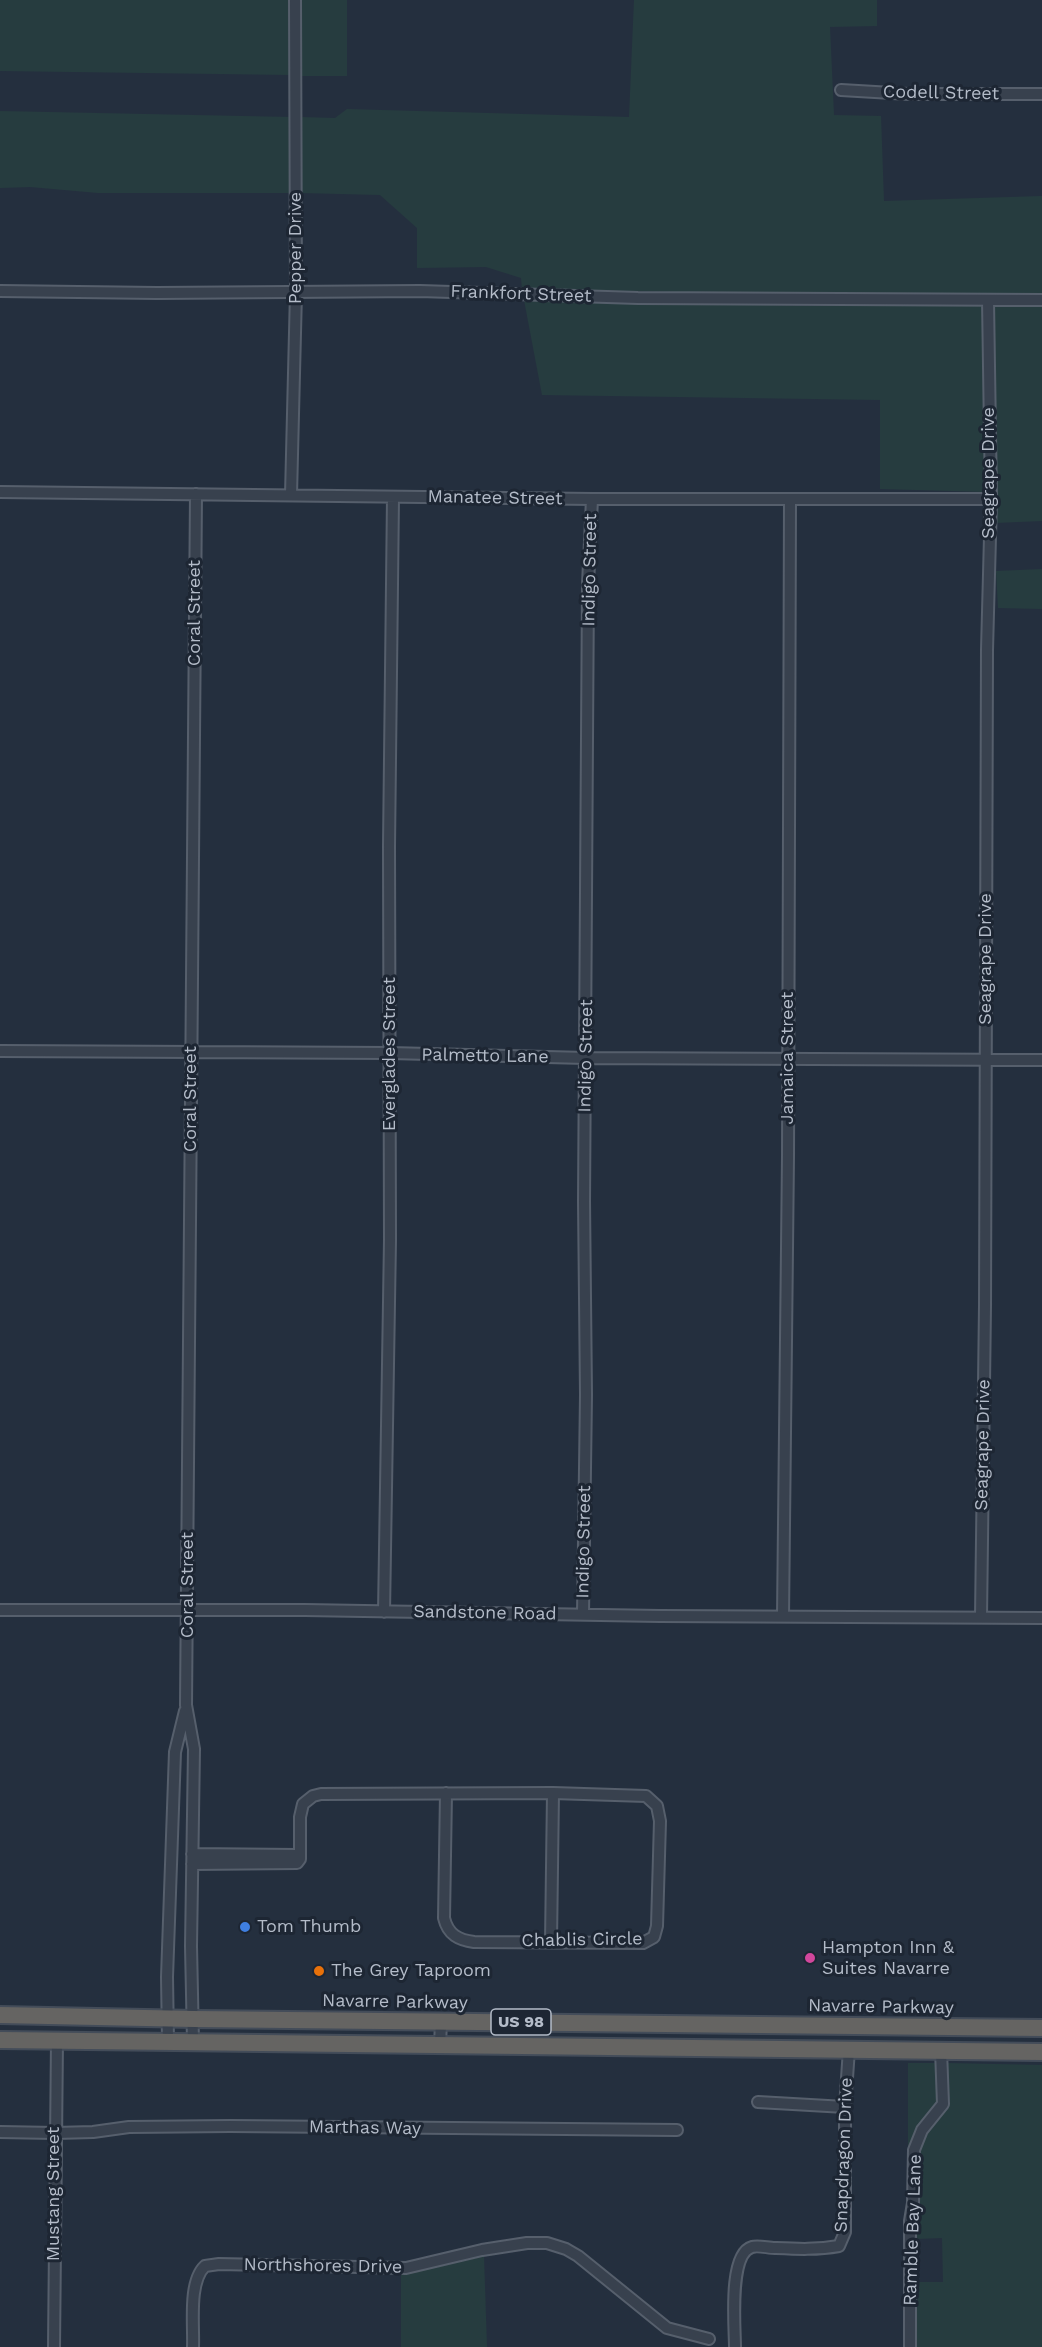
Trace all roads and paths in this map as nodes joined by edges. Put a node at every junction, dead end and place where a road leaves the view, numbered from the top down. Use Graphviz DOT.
graph roads {
  1 [pos="295,0"];
  2 [pos="841,90"];
  3 [pos="1042,94"];
  4 [pos="0,291"];
  5 [pos="296,292"];
  6 [pos="988,300"];
  7 [pos="1042,300"];
  8 [pos="0,492"];
  9 [pos="196,494"];
  10 [pos="291,495"];
  11 [pos="393,497"];
  12 [pos="592,499"];
  13 [pos="790,499"];
  14 [pos="991,499"];
  15 [pos="0,1051"];
  16 [pos="191,1052"];
  17 [pos="390,1053"];
  18 [pos="586,1058"];
  19 [pos="788,1058"];
  20 [pos="986,1060"];
  21 [pos="1042,1060"];
  22 [pos="0,1610"];
  23 [pos="188,1611"];
  24 [pos="384,1612"];
  25 [pos="583,1614"];
  26 [pos="783,1617"];
  27 [pos="981,1617"];
  28 [pos="1042,1618"];
  29 [pos="186,1705"];
  30 [pos="446,1793"];
  31 [pos="553,1793"];
  32 [pos="192,1859"];
  33 [pos="551,1942"];
  34 [pos="0,2014"];
  35 [pos="167,2019"];
  36 [pos="194,2019"];
  37 [pos="441,2022"];
  38 [pos="1042,2028"];
  39 [pos="0,2040"];
  40 [pos="57,2040"];
  41 [pos="168,2042"];
  42 [pos="193,2042"];
  43 [pos="440,2045"];
  44 [pos="849,2049"];
  45 [pos="941,2050"];
  46 [pos="1042,2052"];
  47 [pos="758,2103"];
  48 [pos="845,2107"];
  49 [pos="677,2130"];
  50 [pos="0,2132"];
  51 [pos="55,2133"];
  52 [pos="709,2339"];
  53 [pos="54,2347"];
  54 [pos="194,2347"];
  55 [pos="735,2347"];
  56 [pos="910,2347"];
  1 -- 5 [label="street, Pepper Drive"];
  2 -- 3 [label="street, Codell Street"];
  4 -- 5 [label="street, Frankfort Street"];
  5 -- 6 [label="street, Frankfort Street"];
  5 -- 10 [label="street, Pepper Drive"];
  6 -- 7 [label="street, Frankfort Street"];
  6 -- 14 [label="street, Seagrape Drive"];
  8 -- 9 [label="street, Manatee Street"];
  9 -- 10 [label="street, Manatee Street"];
  9 -- 16 [label="street, Coral Street"];
  10 -- 11 [label="street, Manatee Street"];
  11 -- 12 [label="street, Manatee Street"];
  11 -- 17 [label="street, Everglades Street"];
  12 -- 13 [label="street, Manatee Street"];
  12 -- 18 [label="street, Indigo Street"];
  13 -- 14 [label="street, Manatee Street"];
  13 -- 19 [label="street, Jamaica Street"];
  14 -- 20 [label="street, Seagrape Drive"];
  15 -- 16 [label="street, Palmetto Lane"];
  16 -- 17 [label="street, Palmetto Lane"];
  16 -- 23 [label="street, Coral Street"];
  17 -- 18 [label="street, Palmetto Lane"];
  17 -- 24 [label="street, Everglades Street"];
  18 -- 19 [label="street, Palmetto Lane"];
  18 -- 25 [label="street, Indigo Street"];
  19 -- 20 [label="street, Palmetto Lane"];
  19 -- 26 [label="street, Jamaica Street"];
  20 -- 21 [label="street, Palmetto Lane"];
  20 -- 27 [label="street, Seagrape Drive"];
  22 -- 23 [label="street, Sandstone Road"];
  23 -- 24 [label="street, Sandstone Road"];
  23 -- 29 [label="street, Coral Street"];
  24 -- 25 [label="street, Sandstone Road"];
  25 -- 26 [label="street, Sandstone Road"];
  26 -- 27 [label="street, Sandstone Road"];
  27 -- 28 [label="street, Sandstone Road"];
  29 -- 32 [label="street, Coral Street"];
  29 -- 35 [label="street, Coral Street"];
  30 -- 31 [label="street, Chablis Circle"];
  30 -- 32 [label="street, Chablis Circle"];
  30 -- 33 [label="street, Chablis Circle"];
  31 -- 33 [label="street"];
  31 -- 33 [label="street, Chablis Circle"];
  32 -- 36 [label="street, Coral Street"];
  34 -- 35 [label="highway, Navarre Parkway / US 98"];
  35 -- 36 [label="highway, Navarre Parkway / US 98"];
  35 -- 41 [label="street, Coral Street"];
  36 -- 37 [label="highway, Navarre Parkway / US 98"];
  36 -- 42 [label="street, Coral Street"];
  37 -- 38 [label="highway, Navarre Parkway / US 98"];
  37 -- 43 [label="street"];
  39 -- 40 [label="highway, US 98"];
  40 -- 41 [label="highway, US 98"];
  40 -- 51 [label="street, Mustang Street"];
  41 -- 42 [label="highway, US 98"];
  42 -- 43 [label="highway, US 98"];
  43 -- 44 [label="highway, US 98"];
  44 -- 45 [label="highway, US 98"];
  44 -- 48 [label="street, Snapdragon Drive"];
  45 -- 46 [label="highway, US 98"];
  45 -- 56 [label="street, Ramble Bay Lane"];
  47 -- 48 [label="street"];
  48 -- 55 [label="street, Snapdragon Drive"];
  49 -- 51 [label="street, Marthas Way"];
  50 -- 51 [label="street, Marthas Way"];
  51 -- 53 [label="street, Mustang Street"];
  52 -- 54 [label="street, Northshores Drive"];
}
